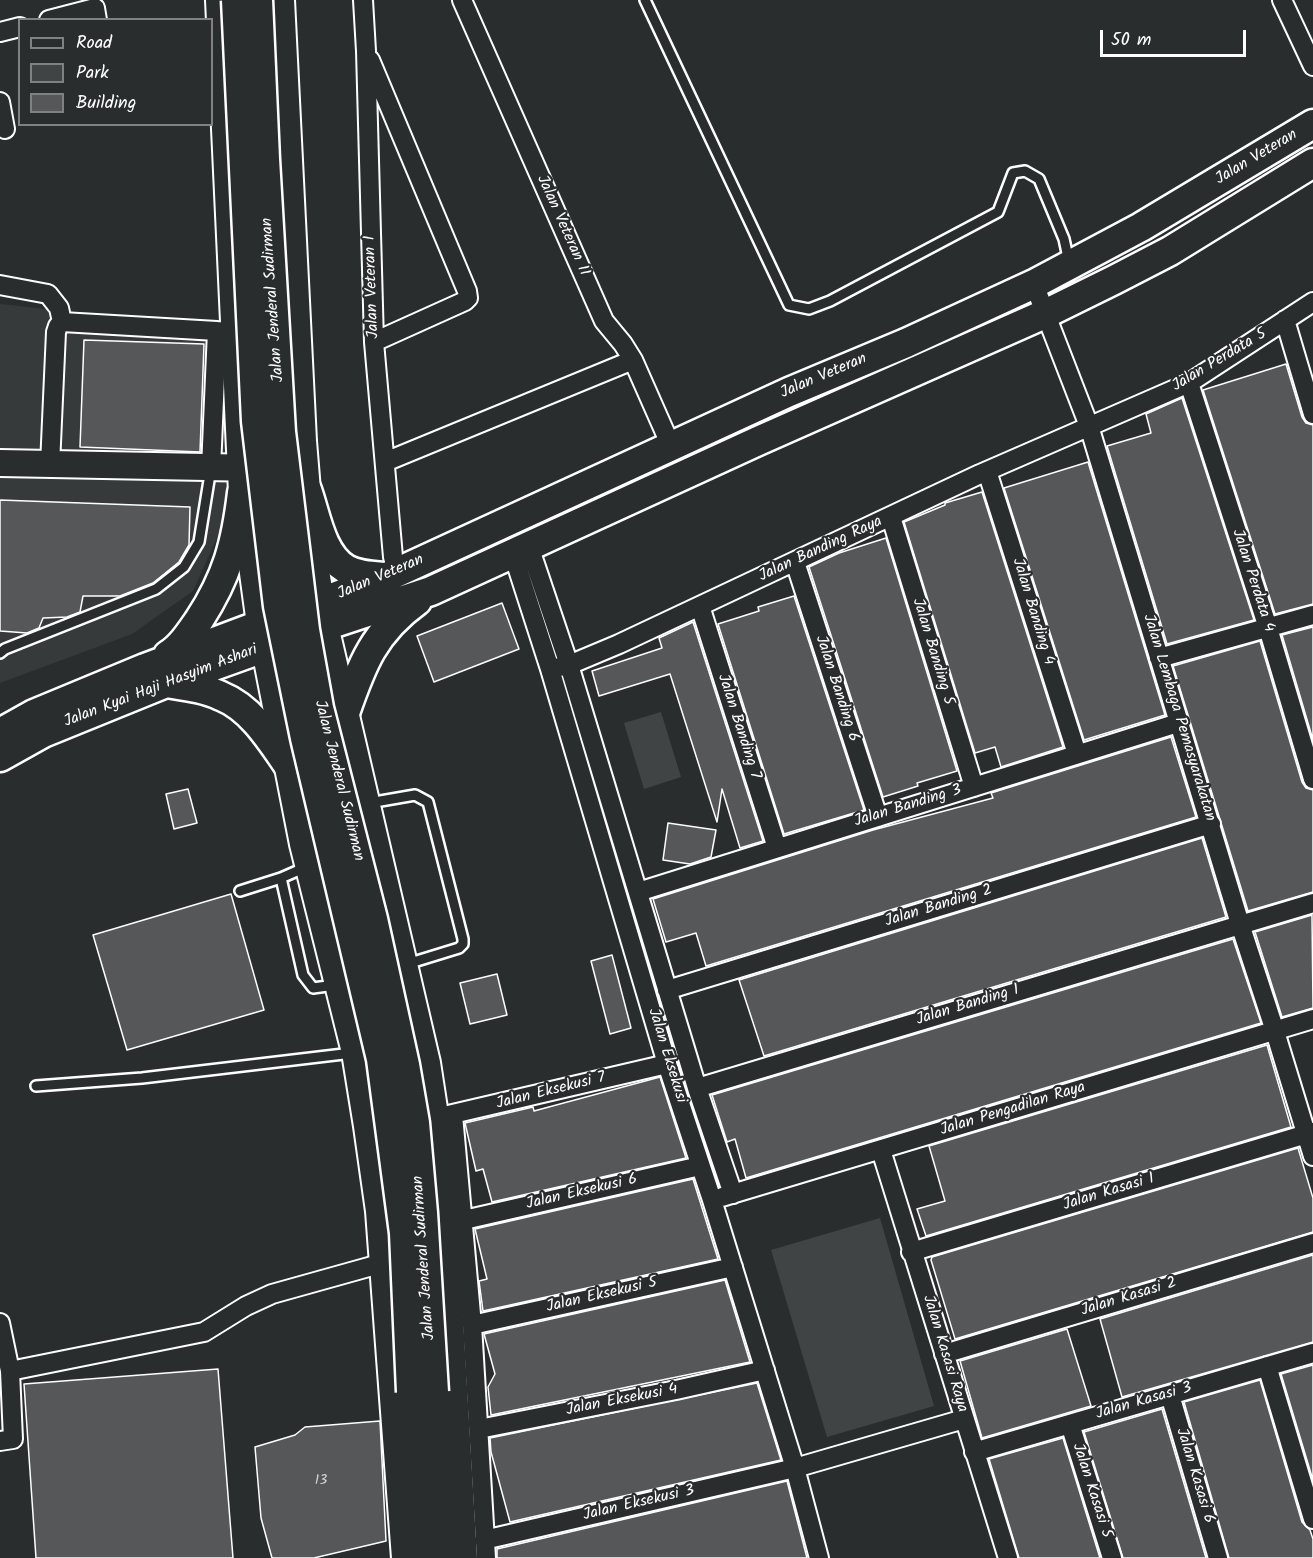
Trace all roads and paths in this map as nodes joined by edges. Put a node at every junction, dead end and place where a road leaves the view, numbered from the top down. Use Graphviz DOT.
graph roads {
  1 [pos="219,0"];
  2 [pos="236,0"];
  3 [pos="258,0"];
  4 [pos="281,0"];
  5 [pos="363,0"];
  6 [pos="462,0"];
  7 [pos="645,0"];
  8 [pos="1282,0"];
  9 [pos="57,18"];
  10 [pos="97,18"];
  11 [pos="18,28"];
  12 [pos="0,32"];
  13 [pos="366,51"];
  14 [pos="1313,66"];
  15 [pos="0,102"];
  16 [pos="1313,124"];
  17 [pos="5,129"];
  18 [pos="1313,163"];
  19 [pos="1070,265"];
  20 [pos="1034,284"];
  21 [pos="0,285"];
  22 [pos="1313,302"];
  23 [pos="1047,313"];
  24 [pos="1285,320"];
  25 [pos="62,322"];
  26 [pos="226,331"];
  27 [pos="374,342"];
  28 [pos="633,360"];
  29 [pos="1189,383"];
  30 [pos="743,413"];
  31 [pos="1313,414"];
  32 [pos="1089,426"];
  33 [pos="758,441"];
  34 [pos="671,446"];
  35 [pos="385,462"];
  36 [pos="0,463"];
  37 [pos="50,465"];
  38 [pos="211,468"];
  39 [pos="987,471"];
  40 [pos="306,478"];
  41 [pos="242,481"];
  42 [pos="891,517"];
  43 [pos="521,550"];
  44 [pos="795,562"];
  45 [pos="392,574"];
  46 [pos="431,591"];
  47 [pos="700,606"];
  48 [pos="322,614"];
  49 [pos="1313,615"];
  50 [pos="1268,628"];
  51 [pos="262,635"];
  52 [pos="0,653"];
  53 [pos="1159,658"];
  54 [pos="570,665"];
  55 [pos="550,669"];
  56 [pos="155,675"];
  57 [pos="345,713"];
  58 [pos="1178,723"];
  59 [pos="0,733"];
  60 [pos="1077,754"];
  61 [pos="0,757"];
  62 [pos="288,765"];
  63 [pos="1313,779"];
  64 [pos="974,787"];
  65 [pos="369,814"];
  66 [pos="878,817"];
  67 [pos="1210,824"];
  68 [pos="777,848"];
  69 [pos="306,854"];
  70 [pos="281,878"];
  71 [pos="240,891"];
  72 [pos="638,892"];
  73 [pos="1313,903"];
  74 [pos="1240,924"];
  75 [pos="405,965"];
  76 [pos="337,985"];
  77 [pos="667,990"];
  78 [pos="1313,1019"];
  79 [pos="1275,1030"];
  80 [pos="355,1052"];
  81 [pos="667,1064"];
  82 [pos="36,1086"];
  83 [pos="697,1088"];
  84 [pos="444,1116"];
  85 [pos="1310,1133"];
  86 [pos="881,1150"];
  87 [pos="1313,1156"];
  88 [pos="700,1166"];
  89 [pos="733,1194"];
  90 [pos="712,1200"];
  91 [pos="464,1220"];
  92 [pos="1313,1243"];
  93 [pos="911,1252"];
  94 [pos="383,1263"];
  95 [pos="733,1267"];
  96 [pos="0,1323"];
  97 [pos="472,1325"];
  98 [pos="1313,1353"];
  99 [pos="944,1354"];
  100 [pos="1267,1366"];
  101 [pos="765,1370"];
  102 [pos="10,1371"];
  103 [pos="422,1392"];
  104 [pos="1170,1395"];
  105 [pos="964,1419"];
  106 [pos="1070,1424"];
  107 [pos="479,1430"];
  108 [pos="0,1441"];
  109 [pos="974,1452"];
  110 [pos="795,1468"];
  111 [pos="470,1484"];
  112 [pos="1313,1519"];
  113 [pos="485,1549"];
  114 [pos="405,1558"];
  115 [pos="422,1558"];
  116 [pos="446,1558"];
  117 [pos="464,1558"];
  118 [pos="819,1558"];
  119 [pos="1008,1558"];
  120 [pos="1112,1558"];
  121 [pos="1218,1558"];
  1 -- 26 [label="street"];
  2 -- 103 [label="main road, Jalan Jenderal Sudirman, bridge"];
  3 -- 103 [label="main road, Jalan Jenderal Sudirman, bridge"];
  4 -- 40 [label="street, Jalan Jenderal Sudirman"];
  5 -- 13 [label="street, Jalan Veteran I"];
  6 -- 28 [label="street, Jalan Veteran II"];
  7 -- 19 [label="lane"];
  8 -- 14 [label="street"];
  9 -- 10 [label="street"];
  11 -- 12 [label="street"];
  13 -- 27 [label="street, Jalan Veteran I"];
  13 -- 27 [label="street"];
  15 -- 17 [label="street"];
  16 -- 19 [label="main road, Jalan Veteran"];
  18 -- 23 [label="main road, Jalan Veteran"];
  19 -- 20 [label="main road, Jalan Veteran"];
  20 -- 23 [label="street, Jalan Lembaga Pemasyarakatan"];
  20 -- 30 [label="main road, Jalan Veteran"];
  21 -- 25 [label="street"];
  22 -- 24 [label="street, Jalan Perdata 5"];
  23 -- 32 [label="street, Jalan Lembaga Pemasyarakatan"];
  23 -- 33 [label="main road, Jalan Veteran"];
  24 -- 29 [label="street, Jalan Perdata 5"];
  24 -- 31 [label="street"];
  25 -- 26 [label="street"];
  25 -- 37 [label="street"];
  26 -- 38 [label="street"];
  26 -- 41 [label="street"];
  27 -- 35 [label="street, Jalan Veteran I"];
  28 -- 34 [label="street, Jalan Veteran II"];
  28 -- 35 [label="street"];
  29 -- 32 [label="street, Jalan Perdata 5"];
  29 -- 50 [label="street, Jalan Perdata 4"];
  30 -- 33 [label="main road"];
  30 -- 34 [label="main road, Jalan Veteran"];
  32 -- 39 [label="street, Jalan Banding Raya"];
  32 -- 53 [label="street, Jalan Lembaga Pemasyarakatan"];
  33 -- 43 [label="main road, Jalan Veteran"];
  34 -- 45 [label="main road, Jalan Veteran"];
  35 -- 45 [label="street, Jalan Veteran I"];
  36 -- 37 [label="street"];
  37 -- 38 [label="street"];
  38 -- 41 [label="street"];
  38 -- 52 [label="lane"];
  39 -- 42 [label="street, Jalan Banding Raya"];
  39 -- 60 [label="street, Jalan Banding 4"];
  40 -- 41 [label="street"];
  40 -- 45 [label="main road"];
  40 -- 48 [label="street, Jalan Jenderal Sudirman"];
  41 -- 51 [label="street"];
  41 -- 56 [label="main road"];
  42 -- 44 [label="street, Jalan Banding Raya"];
  42 -- 64 [label="street, Jalan Banding 5"];
  43 -- 46 [label="main road, Jalan Veteran"];
  43 -- 54 [label="street, Jalan Eksekusi"];
  43 -- 55 [label="street, Jalan Eksekusi"];
  44 -- 47 [label="street, Jalan Banding Raya"];
  44 -- 66 [label="street, Jalan Banding 6"];
  45 -- 48 [label="main road, Jalan Veteran"];
  46 -- 48 [label="main road, Jalan Veteran"];
  46 -- 57 [label="main road"];
  47 -- 54 [label="street, Jalan Banding Raya"];
  47 -- 68 [label="street, Jalan Banding 7"];
  48 -- 51 [label="main road, Jalan Kyai Haji Hasyim Ashari"];
  48 -- 57 [label="street, Jalan Jenderal Sudirman"];
  49 -- 50 [label="street"];
  50 -- 53 [label="street"];
  50 -- 63 [label="street, Jalan Perdata 4"];
  51 -- 56 [label="main road, Jalan Kyai Haji Hasyim Ashari"];
  51 -- 62 [label="street"];
  53 -- 58 [label="street, Jalan Lembaga Pemasyarakatan"];
  54 -- 55 [label="street, Jalan Banding Raya"];
  54 -- 72 [label="street, Jalan Eksekusi"];
  55 -- 81 [label="street, Jalan Eksekusi"];
  56 -- 59 [label="main road, Jalan Kyai Haji Hasyim Ashari"];
  56 -- 61 [label="main road, Jalan Kyai Haji Hasyim Ashari"];
  56 -- 62 [label="main road"];
  57 -- 65 [label="street, Jalan Jenderal Sudirman"];
  58 -- 60 [label="street, Jalan Banding 3"];
  58 -- 67 [label="street, Jalan Lembaga Pemasyarakatan"];
  60 -- 64 [label="street, Jalan Banding 3"];
  62 -- 69 [label="street"];
  64 -- 66 [label="street, Jalan Banding 3"];
  65 -- 69 [label="street"];
  65 -- 75 [label="street, Jalan Jenderal Sudirman"];
  65 -- 75 [label="lane"];
  66 -- 68 [label="street, Jalan Banding 3"];
  67 -- 74 [label="street, Jalan Lembaga Pemasyarakatan"];
  67 -- 77 [label="street, Jalan Banding 2"];
  68 -- 72 [label="street, Jalan Banding 3"];
  69 -- 70 [label="lane"];
  69 -- 76 [label="street"];
  70 -- 71 [label="lane"];
  70 -- 76 [label="lane"];
  72 -- 77 [label="street, Jalan Eksekusi"];
  73 -- 74 [label="street, Jalan Banding 1"];
  74 -- 79 [label="street, Jalan Lembaga Pemasyarakatan"];
  74 -- 83 [label="street, Jalan Banding 1"];
  75 -- 84 [label="street, Jalan Jenderal Sudirman"];
  76 -- 80 [label="street"];
  77 -- 83 [label="street, Jalan Eksekusi"];
  78 -- 79 [label="street, Jalan Pengadilan Raya"];
  79 -- 85 [label="street, Jalan Lembaga Pemasyarakatan"];
  79 -- 86 [label="street, Jalan Pengadilan Raya"];
  80 -- 82 [label="lane"];
  80 -- 94 [label="street"];
  81 -- 84 [label="street, Jalan Eksekusi 7"];
  81 -- 88 [label="street, Jalan Eksekusi"];
  83 -- 89 [label="street, Jalan Eksekusi"];
  84 -- 91 [label="street"];
  84 -- 111 [label="street, Jalan Jenderal Sudirman"];
  85 -- 87 [label="street, Jalan Lembaga Pemasyarakatan"];
  85 -- 93 [label="street, Jalan Kasasi 1"];
  86 -- 89 [label="street, Jalan Pengadilan Raya"];
  86 -- 93 [label="street, Jalan Kasasi Raya"];
  88 -- 90 [label="street, Jalan Eksekusi"];
  88 -- 91 [label="street, Jalan Eksekusi 6"];
  89 -- 90 [label="street, Jalan Pengadilan Raya"];
  90 -- 95 [label="street, Jalan Eksekusi"];
  91 -- 97 [label="street"];
  92 -- 99 [label="street, Jalan Kasasi 2"];
  93 -- 99 [label="street, Jalan Kasasi Raya"];
  94 -- 102 [label="street"];
  94 -- 114 [label="street"];
  95 -- 97 [label="street, Jalan Eksekusi 5"];
  95 -- 101 [label="street, Jalan Eksekusi"];
  96 -- 102 [label="street"];
  97 -- 107 [label="street"];
  98 -- 100 [label="street, Jalan Kasasi 3"];
  99 -- 105 [label="street, Jalan Kasasi Raya"];
  100 -- 104 [label="street, Jalan Kasasi 3"];
  100 -- 112 [label="street"];
  101 -- 107 [label="street, Jalan Eksekusi 4"];
  101 -- 110 [label="street, Jalan Eksekusi"];
  102 -- 108 [label="street"];
  103 -- 115 [label="main road, Jalan Jenderal Sudirman"];
  103 -- 116 [label="main road, Jalan Jenderal Sudirman"];
  104 -- 106 [label="street, Jalan Kasasi 3"];
  104 -- 121 [label="street, Jalan Kasasi 6"];
  105 -- 109 [label="street, Jalan Kasasi Raya"];
  105 -- 110 [label="street, Jalan Eksekusi 3"];
  106 -- 109 [label="street, Jalan Kasasi 3"];
  106 -- 120 [label="street, Jalan Kasasi 5"];
  107 -- 111 [label="street"];
  109 -- 119 [label="street, Jalan Kasasi Raya"];
  110 -- 113 [label="street, Jalan Eksekusi 3"];
  110 -- 118 [label="street, Jalan Eksekusi"];
  111 -- 113 [label="street"];
  111 -- 117 [label="street, Jalan Jenderal Sudirman"];
}
